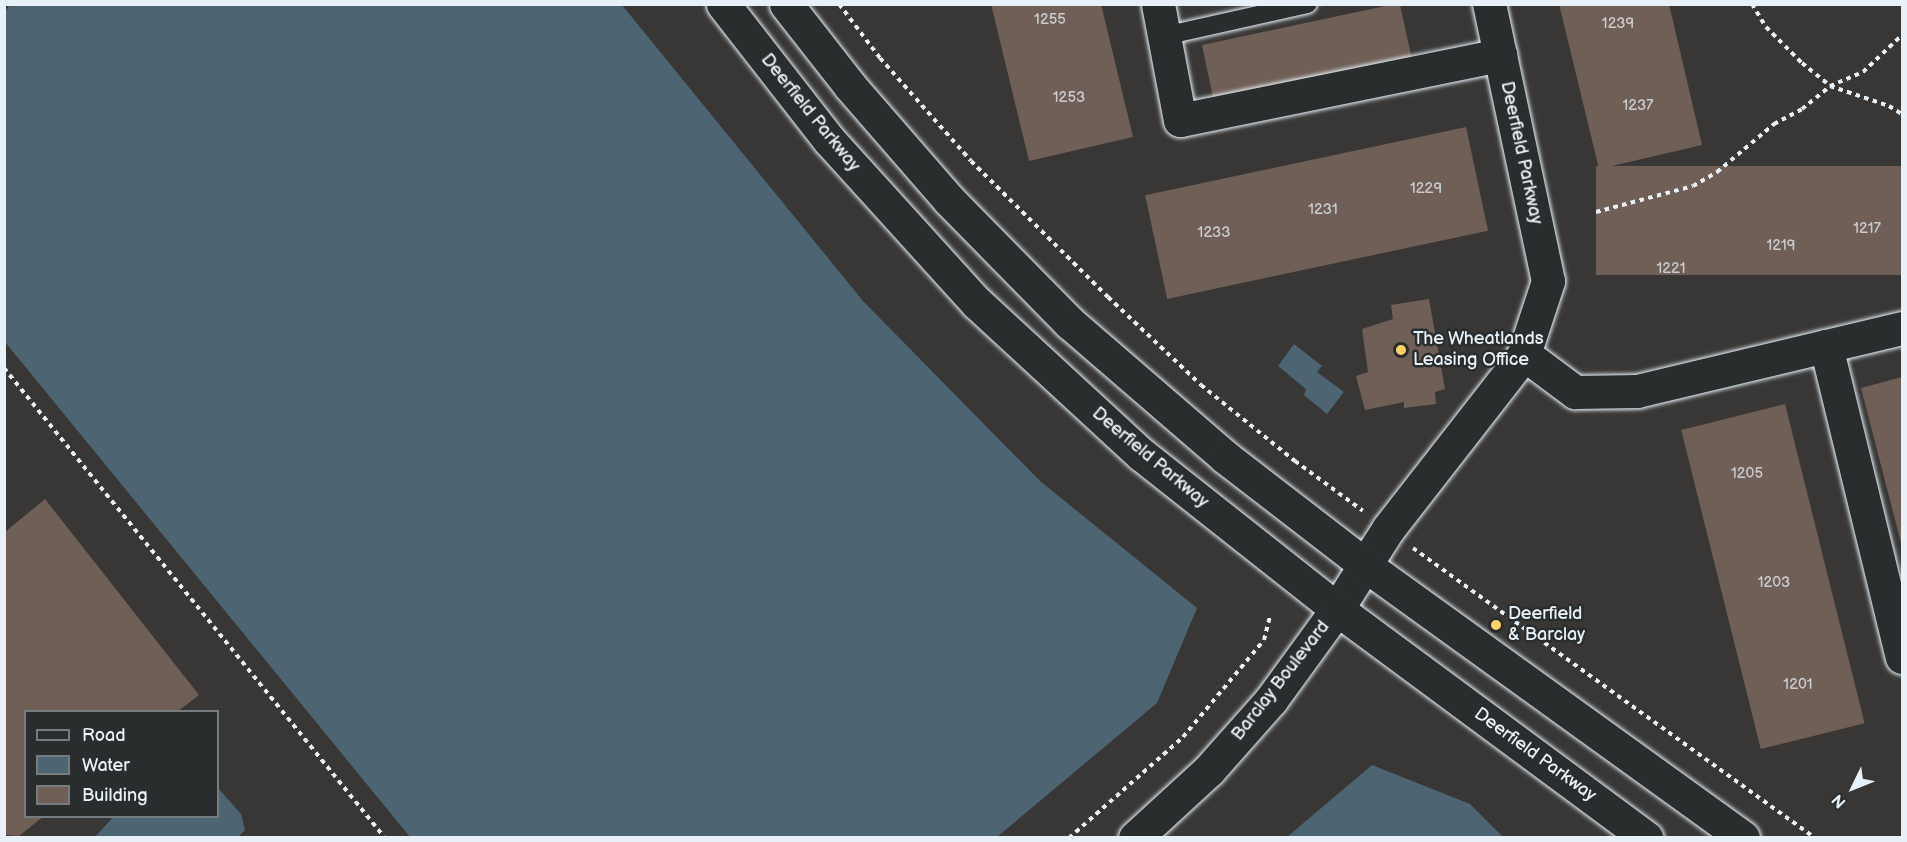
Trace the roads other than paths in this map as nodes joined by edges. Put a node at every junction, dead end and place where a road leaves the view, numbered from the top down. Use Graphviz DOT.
graph roads {
  1 [pos="723,4"];
  2 [pos="786,4"];
  3 [pos="1307,4"];
  4 [pos="1489,4"];
  5 [pos="1161,20"];
  6 [pos="1500,55"];
  7 [pos="1902,328"];
  8 [pos="1826,346"];
  9 [pos="1524,354"];
  10 [pos="1365,565"];
  11 [pos="1337,609"];
  12 [pos="1902,657"];
  13 [pos="1135,837"];
  14 [pos="1647,837"];
  15 [pos="1743,837"];
  1 -- 11 [label="main road, Deerfield Parkway"];
  2 -- 10 [label="main road"];
  3 -- 5 [label="lane"];
  4 -- 6 [label="main road, Deerfield Parkway"];
  5 -- 6 [label="main road"];
  6 -- 9 [label="main road, Deerfield Parkway"];
  7 -- 8 [label="main road"];
  8 -- 9 [label="main road"];
  8 -- 12 [label="main road"];
  9 -- 10 [label="main road, Deerfield Parkway"];
  10 -- 11 [label="main road, Barclay Boulevard"];
  10 -- 15 [label="main road"];
  11 -- 13 [label="main road, Barclay Boulevard"];
  11 -- 14 [label="main road, Deerfield Parkway"];
}
